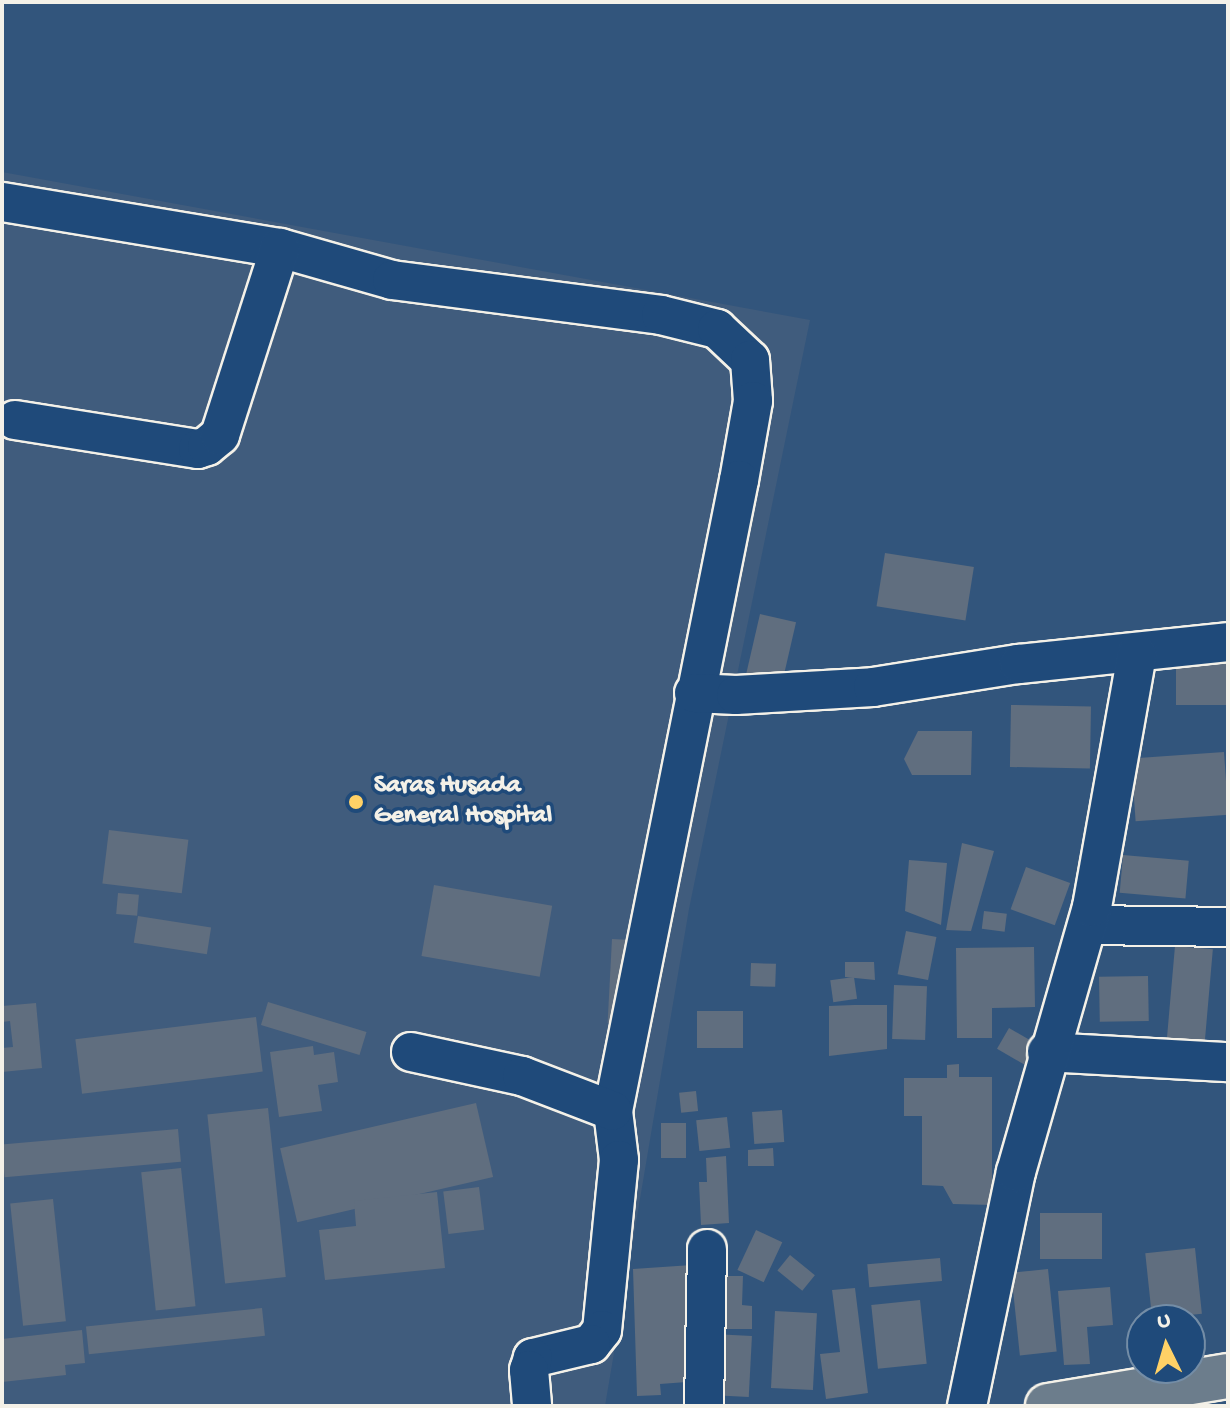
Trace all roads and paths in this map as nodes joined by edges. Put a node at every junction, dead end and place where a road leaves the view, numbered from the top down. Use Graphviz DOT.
graph roads {
  1 [pos="2,202"];
  2 [pos="280,248"];
  3 [pos="15,420"];
  4 [pos="1228,642"];
  5 [pos="1137,654"];
  6 [pos="694,693"];
  7 [pos="1088,925"];
  8 [pos="1228,927"];
  9 [pos="411,1052"];
  10 [pos="1047,1052"];
  11 [pos="1228,1062"];
  12 [pos="613,1111"];
  13 [pos="707,1249"];
  14 [pos="1228,1376"];
  15 [pos="532,1406"];
  16 [pos="704,1406"];
  17 [pos="967,1406"];
  18 [pos="1048,1406"];
  1 -- 2 [label="street"];
  2 -- 3 [label="street"];
  2 -- 6 [label="street"];
  4 -- 5 [label="street"];
  5 -- 6 [label="street"];
  5 -- 7 [label="street"];
  6 -- 12 [label="street"];
  7 -- 8 [label="street"];
  7 -- 10 [label="street"];
  9 -- 12 [label="street"];
  10 -- 11 [label="street"];
  10 -- 17 [label="street"];
  12 -- 15 [label="street"];
  13 -- 16 [label="street"];
  14 -- 18 [label="main road"];
}
